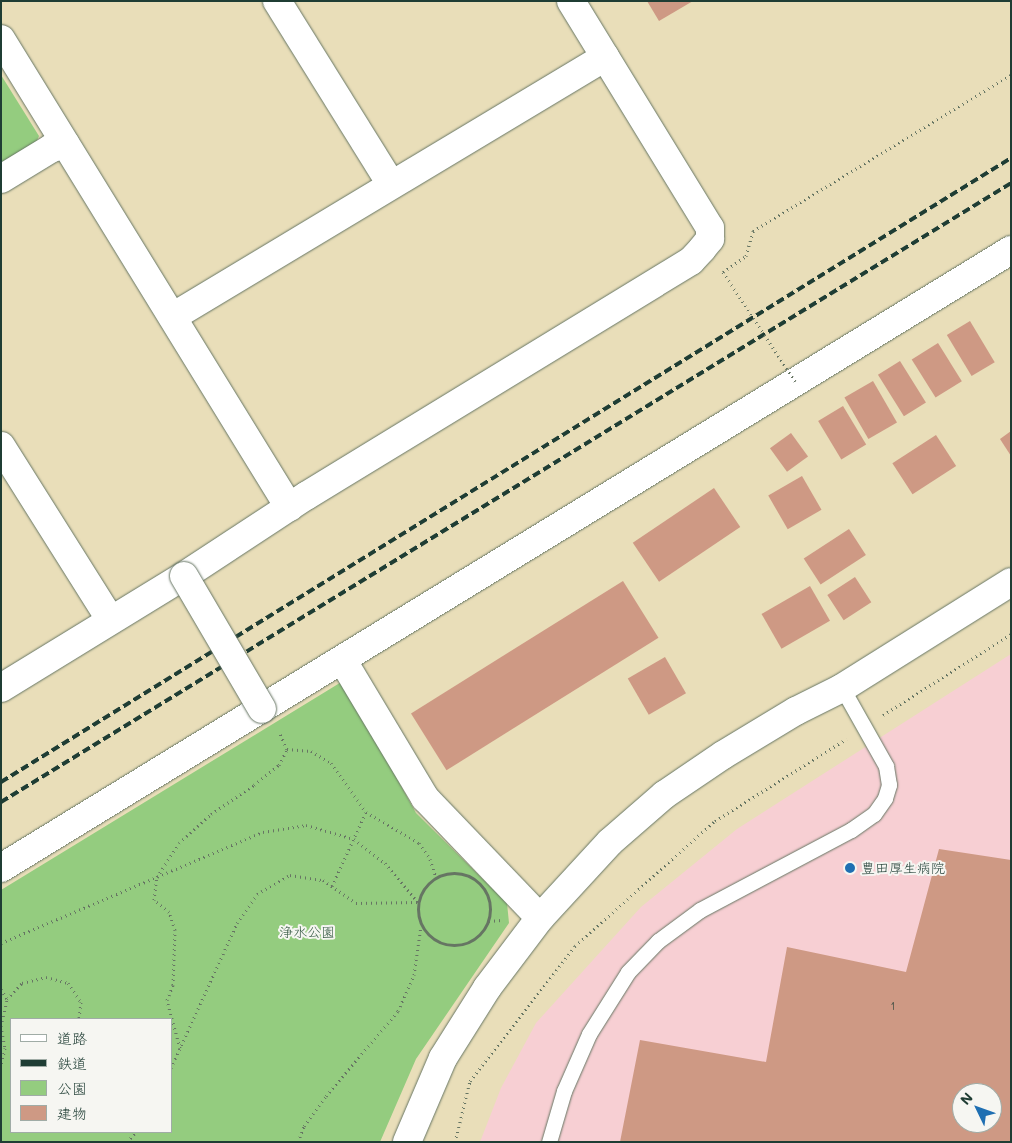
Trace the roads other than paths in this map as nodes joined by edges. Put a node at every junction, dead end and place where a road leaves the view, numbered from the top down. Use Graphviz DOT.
graph roads {
  1 [pos="276,1"];
  2 [pos="571,1"];
  3 [pos="1,39"];
  4 [pos="605,57"];
  5 [pos="65,144"];
  6 [pos="1,179"];
  7 [pos="391,184"];
  8 [pos="1011,250"];
  9 [pos="174,316"];
  10 [pos="1,446"];
  11 [pos="289,507"];
  12 [pos="184,576"];
  13 [pos="1011,582"];
  14 [pos="110,620"];
  15 [pos="344,661"];
  16 [pos="1,688"];
  17 [pos="842,688"];
  18 [pos="262,709"];
  19 [pos="1,868"];
  20 [pos="540,918"];
  21 [pos="407,1142"];
  22 [pos="549,1142"];
  1 -- 7 [label="street"];
  2 -- 4 [label="street"];
  3 -- 5 [label="street"];
  4 -- 7 [label="street"];
  4 -- 11 [label="street"];
  5 -- 6 [label="street"];
  5 -- 9 [label="street"];
  7 -- 9 [label="street"];
  8 -- 15 [label="street"];
  9 -- 11 [label="street"];
  10 -- 14 [label="street"];
  11 -- 12 [label="street"];
  12 -- 14 [label="street"];
  12 -- 18 [label="street, bridge"];
  13 -- 17 [label="street"];
  14 -- 16 [label="street"];
  15 -- 18 [label="street"];
  15 -- 20 [label="street"];
  17 -- 20 [label="street"];
  17 -- 22 [label="lane"];
  18 -- 19 [label="street"];
  20 -- 21 [label="street"];
}
